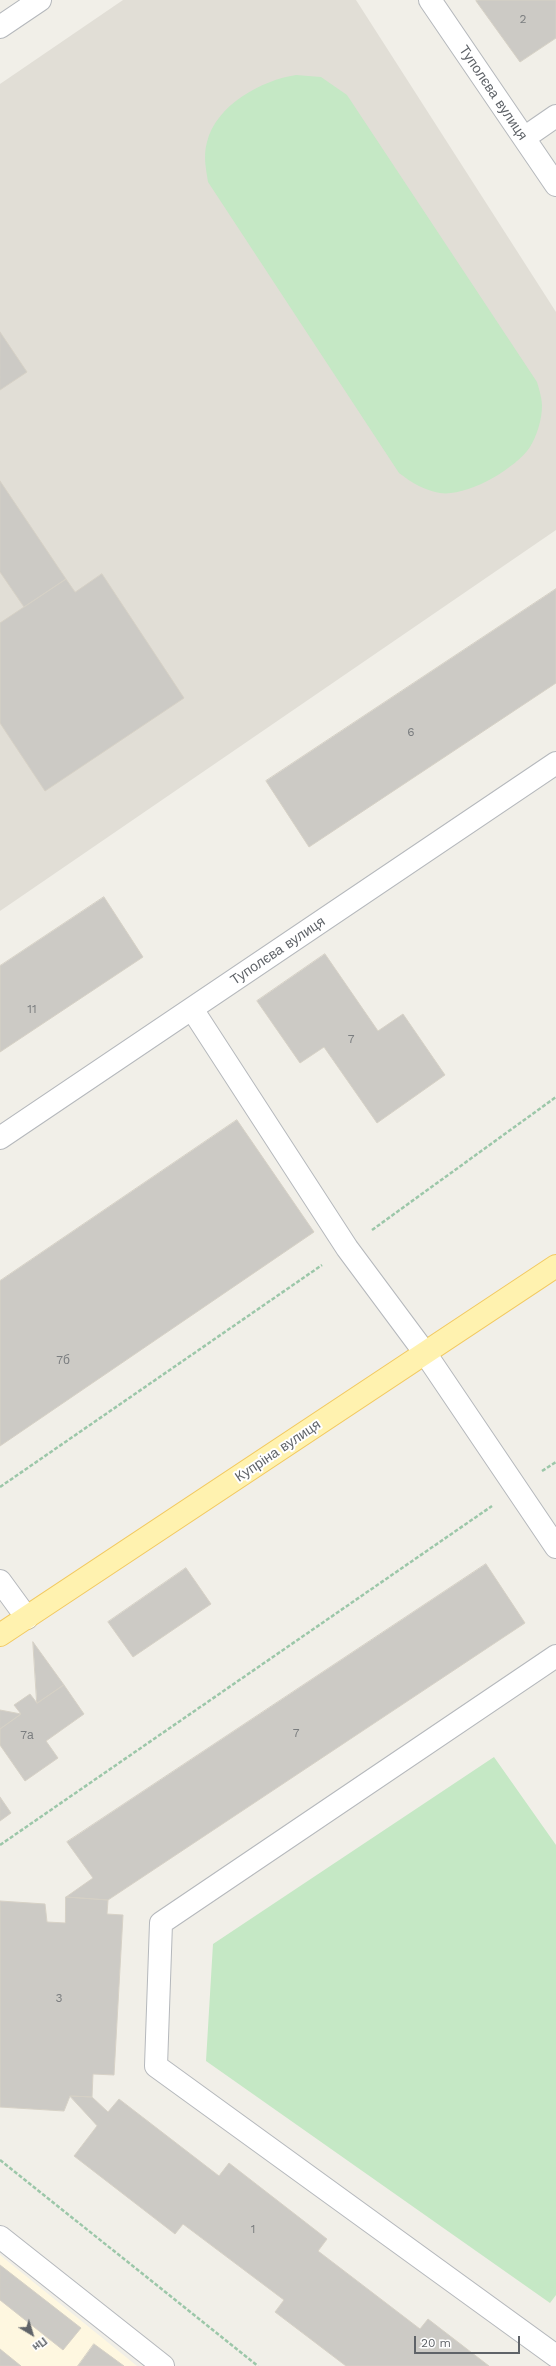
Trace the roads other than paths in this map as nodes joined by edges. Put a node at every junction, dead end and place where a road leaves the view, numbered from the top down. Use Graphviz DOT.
graph roads {
  1 [pos="40,0"];
  2 [pos="430,0"];
  3 [pos="0,27"];
  4 [pos="556,116"];
  5 [pos="524,138"];
  6 [pos="556,185"];
  7 [pos="556,763"];
  8 [pos="192,1009"];
  9 [pos="0,1138"];
  10 [pos="556,1266"];
  11 [pos="425,1353"];
  12 [pos="556,1547"];
  13 [pos="0,1580"];
  14 [pos="27,1618"];
  15 [pos="0,1635"];
  16 [pos="556,1656"];
  17 [pos="0,2237"];
  18 [pos="556,2356"];
  19 [pos="164,2366"];
  1 -- 3 [label="street"];
  2 -- 5 [label="street, Туполєва вулиця"];
  4 -- 5 [label="street"];
  5 -- 6 [label="street, Туполєва вулиця"];
  7 -- 8 [label="street, Туполєва вулиця"];
  8 -- 9 [label="street, Туполєва вулиця"];
  8 -- 11 [label="street"];
  10 -- 11 [label="main road, Купріна вулиця"];
  11 -- 12 [label="street"];
  11 -- 14 [label="main road, Купріна вулиця"];
  13 -- 14 [label="street"];
  14 -- 15 [label="main road, Купріна вулиця"];
  16 -- 18 [label="street"];
  17 -- 19 [label="street"];
}
